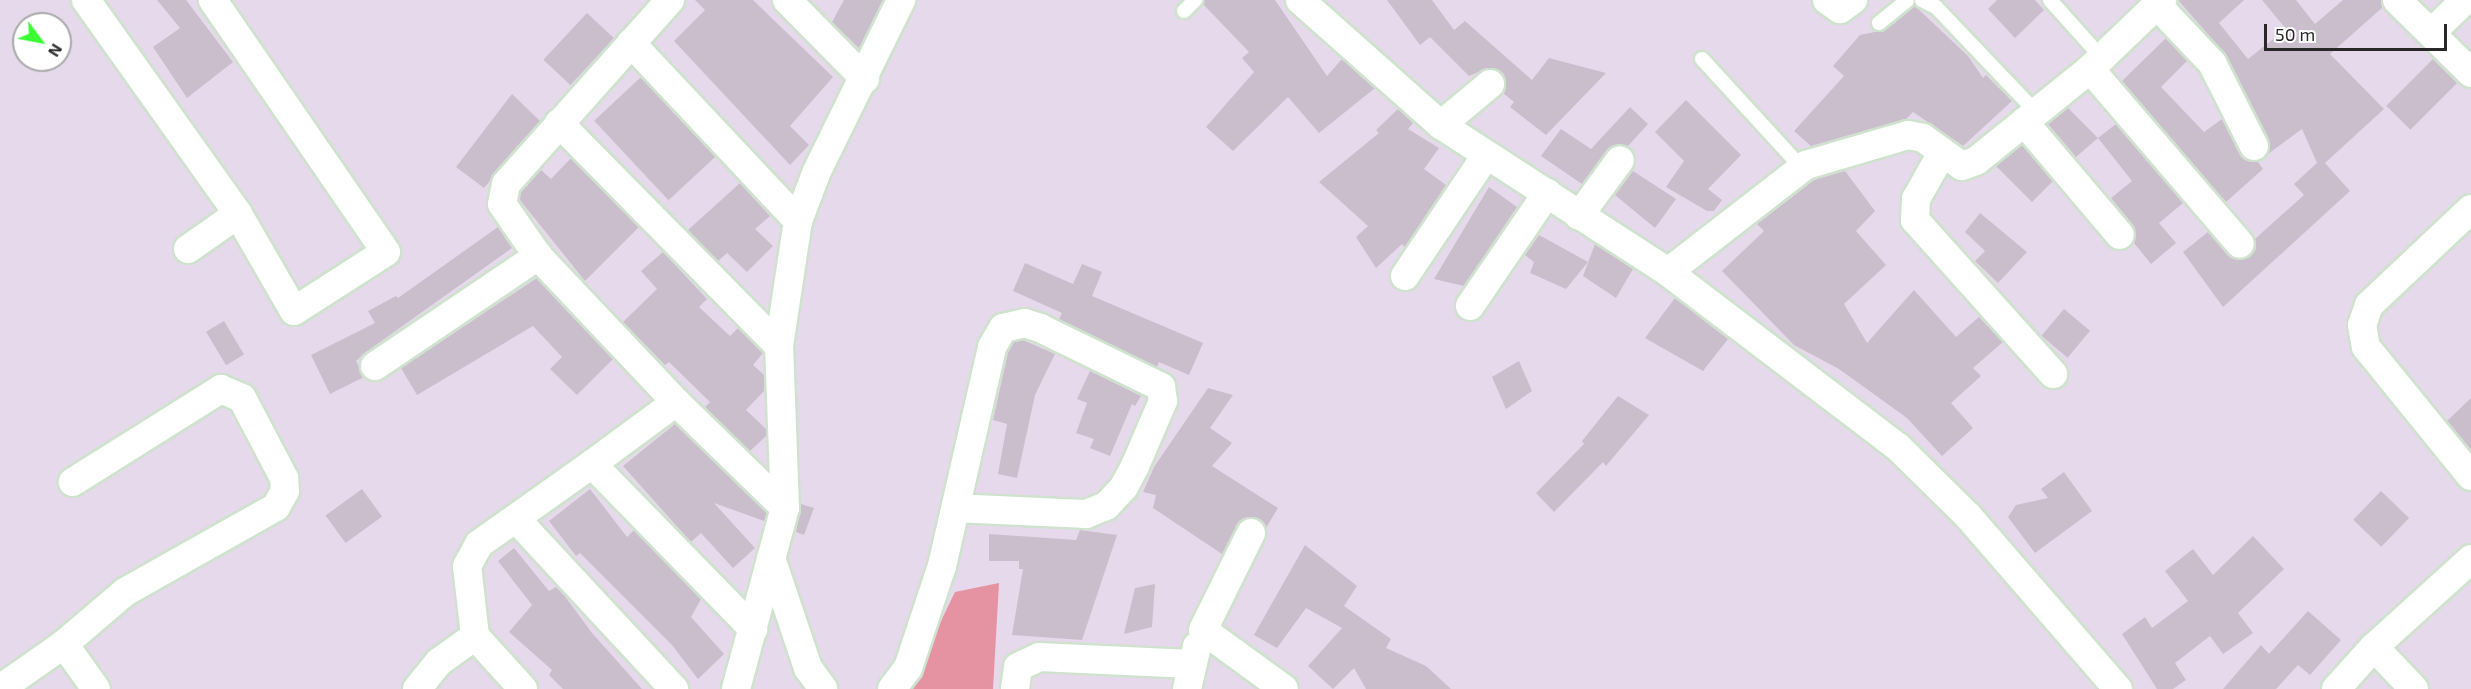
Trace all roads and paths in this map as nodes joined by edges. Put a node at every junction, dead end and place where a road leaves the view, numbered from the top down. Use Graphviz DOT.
graph roads {
  1 [pos="86,0"];
  2 [pos="213,0"];
  3 [pos="670,0"];
  4 [pos="787,0"];
  5 [pos="902,0"];
  6 [pos="1196,0"];
  7 [pos="1300,0"];
  8 [pos="1827,0"];
  9 [pos="1852,0"];
  10 [pos="1907,0"];
  11 [pos="1922,0"];
  12 [pos="2050,0"];
  13 [pos="2397,0"];
  14 [pos="2465,0"];
  15 [pos="2159,2"];
  16 [pos="1184,11"];
  17 [pos="1879,23"];
  18 [pos="2432,32"];
  19 [pos="631,43"];
  20 [pos="1702,59"];
  21 [pos="2096,63"];
  22 [pos="2471,73"];
  23 [pos="865,79"];
  24 [pos="1490,84"];
  25 [pos="2030,117"];
  26 [pos="560,123"];
  27 [pos="1441,125"];
  28 [pos="2254,146"];
  29 [pos="1942,153"];
  30 [pos="1485,156"];
  31 [pos="1620,160"];
  32 [pos="1801,167"];
  33 [pos="1547,194"];
  34 [pos="2471,209"];
  35 [pos="238,214"];
  36 [pos="1579,216"];
  37 [pos="798,221"];
  38 [pos="2120,235"];
  39 [pos="2240,244"];
  40 [pos="188,249"];
  41 [pos="538,256"];
  42 [pos="1668,272"];
  43 [pos="1405,276"];
  44 [pos="1470,306"];
  45 [pos="779,346"];
  46 [pos="375,366"];
  47 [pos="2053,374"];
  48 [pos="676,402"];
  49 [pos="592,465"];
  50 [pos="2471,476"];
  51 [pos="74,482"];
  52 [pos="785,507"];
  53 [pos="956,508"];
  54 [pos="517,520"];
  55 [pos="1251,533"];
  56 [pos="771,558"];
  57 [pos="2471,559"];
  58 [pos="753,629"];
  59 [pos="1203,630"];
  60 [pos="475,636"];
  61 [pos="64,644"];
  62 [pos="2374,647"];
  63 [pos="1189,676"];
  64 [pos="0,689"];
  65 [pos="96,689"];
  66 [pos="417,689"];
  67 [pos="523,689"];
  68 [pos="674,689"];
  69 [pos="736,689"];
  70 [pos="823,689"];
  71 [pos="892,689"];
  72 [pos="1014,689"];
  73 [pos="1284,689"];
  74 [pos="2118,689"];
  75 [pos="2336,689"];
  76 [pos="2414,689"];
  1 -- 35 [label="street"];
  2 -- 35 [label="street"];
  3 -- 19 [label="street"];
  4 -- 23 [label="street"];
  5 -- 23 [label="street"];
  6 -- 16 [label="lane"];
  7 -- 27 [label="street"];
  8 -- 9 [label="street"];
  10 -- 17 [label="lane"];
  11 -- 25 [label="lane"];
  12 -- 21 [label="lane"];
  13 -- 18 [label="street"];
  14 -- 18 [label="street"];
  15 -- 21 [label="street"];
  15 -- 28 [label="street"];
  18 -- 22 [label="street"];
  19 -- 26 [label="street"];
  19 -- 37 [label="street"];
  20 -- 32 [label="lane"];
  21 -- 25 [label="street"];
  21 -- 39 [label="street"];
  23 -- 37 [label="street"];
  24 -- 27 [label="street"];
  25 -- 29 [label="street"];
  25 -- 38 [label="street"];
  26 -- 41 [label="street"];
  26 -- 45 [label="street"];
  27 -- 30 [label="street"];
  29 -- 32 [label="street"];
  29 -- 47 [label="street"];
  30 -- 33 [label="street"];
  30 -- 43 [label="street"];
  31 -- 36 [label="street"];
  32 -- 42 [label="street"];
  33 -- 36 [label="street"];
  33 -- 44 [label="street"];
  34 -- 50 [label="street"];
  35 -- 40 [label="street"];
  36 -- 42 [label="street"];
  37 -- 45 [label="street"];
  41 -- 46 [label="street"];
  41 -- 48 [label="street"];
  42 -- 74 [label="street"];
  45 -- 52 [label="street"];
  48 -- 49 [label="street"];
  48 -- 52 [label="street"];
  49 -- 54 [label="street"];
  49 -- 58 [label="street"];
  51 -- 61 [label="street"];
  52 -- 56 [label="street"];
  53 -- 53 [label="street"];
  53 -- 71 [label="street"];
  54 -- 60 [label="street"];
  54 -- 68 [label="street"];
  55 -- 59 [label="street"];
  56 -- 58 [label="street"];
  56 -- 70 [label="street"];
  57 -- 62 [label="street"];
  58 -- 69 [label="street"];
  59 -- 63 [label="street"];
  59 -- 73 [label="street"];
  60 -- 66 [label="street"];
  60 -- 67 [label="street"];
  61 -- 64 [label="street"];
  61 -- 65 [label="street"];
  62 -- 75 [label="street"];
  62 -- 76 [label="street"];
  63 -- 72 [label="street"];
}
